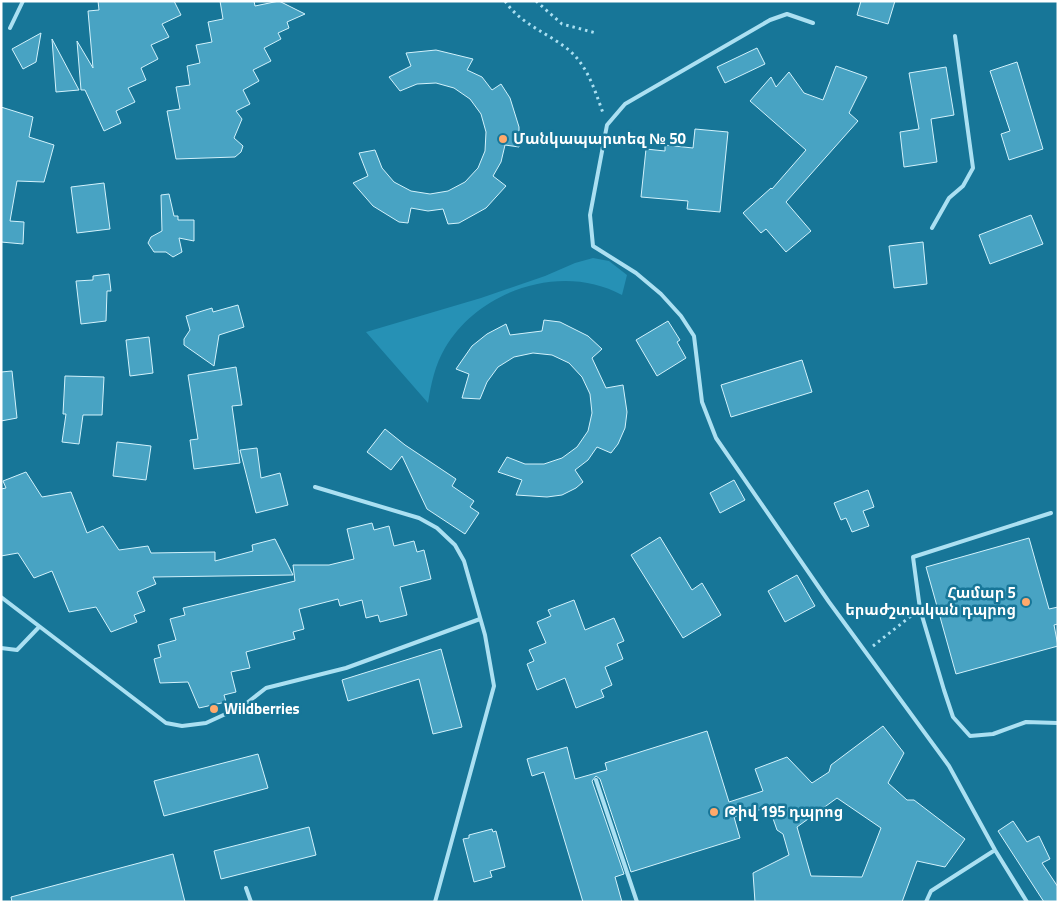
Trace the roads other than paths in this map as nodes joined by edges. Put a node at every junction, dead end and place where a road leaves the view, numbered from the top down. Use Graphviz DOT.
graph roads {
  1 [pos="23,1"];
  2 [pos="813,23"];
  3 [pos="10,28"];
  4 [pos="955,36"];
  5 [pos="932,228"];
  6 [pos="315,487"];
  7 [pos="1051,513"];
  8 [pos="1,596"];
  9 [pos="480,619"];
  10 [pos="39,627"];
  11 [pos="1,648"];
  12 [pos="1058,723"];
  13 [pos="596,780"];
  14 [pos="995,850"];
  15 [pos="246,888"];
  16 [pos="251,902"];
  17 [pos="435,902"];
  18 [pos="637,902"];
  19 [pos="926,902"];
  20 [pos="1027,902"];
  1 -- 3 [label="lane"];
  2 -- 14 [label="lane"];
  4 -- 5 [label="lane"];
  6 -- 9 [label="lane"];
  7 -- 12 [label="lane"];
  8 -- 10 [label="lane"];
  9 -- 10 [label="lane"];
  9 -- 17 [label="lane"];
  10 -- 11 [label="lane"];
  13 -- 18 [label="lane"];
  14 -- 19 [label="lane"];
  14 -- 20 [label="lane"];
  15 -- 16 [label="lane"];
}
